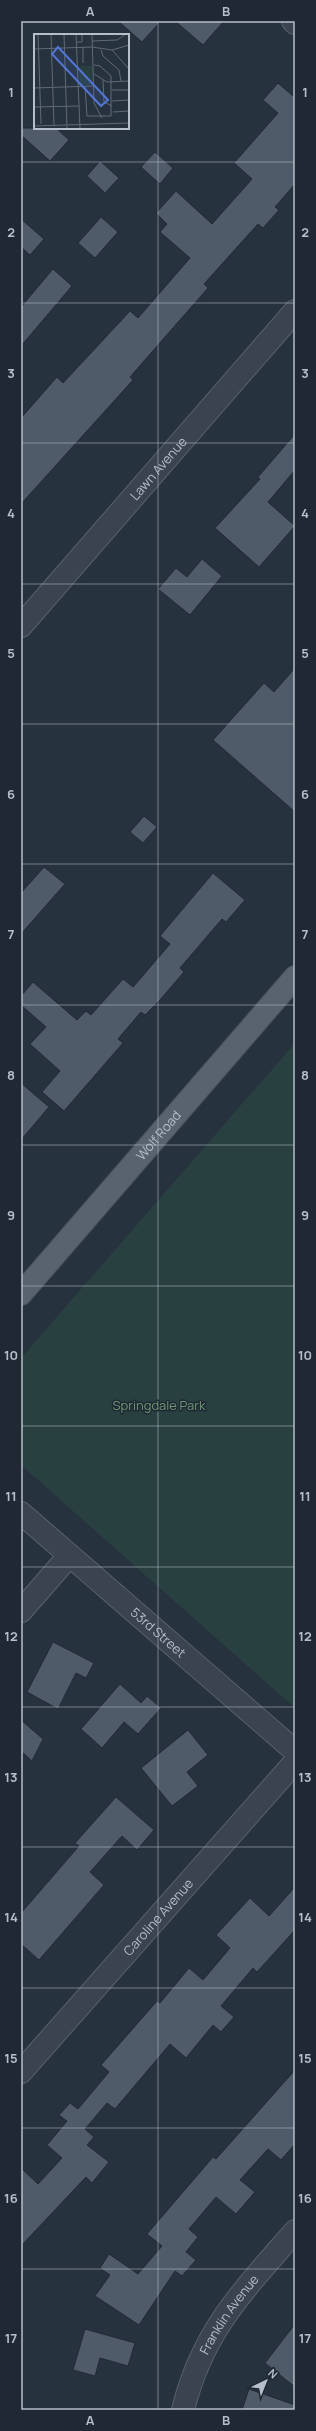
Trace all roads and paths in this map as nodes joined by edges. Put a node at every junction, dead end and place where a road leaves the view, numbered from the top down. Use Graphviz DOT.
graph roads {
  1 [pos="295,311"];
  2 [pos="21,626"];
  3 [pos="295,977"];
  4 [pos="21,1294"];
  5 [pos="21,1514"];
  6 [pos="69,1556"];
  7 [pos="21,1611"];
  8 [pos="295,1751"];
  9 [pos="295,1762"];
  10 [pos="21,2072"];
  11 [pos="295,2232"];
  12 [pos="183,2410"];
  1 -- 2 [label="street, Lawn Avenue"];
  3 -- 4 [label="main road, Wolf Road"];
  5 -- 6 [label="street, 53rd Street"];
  6 -- 7 [label="street"];
  6 -- 8 [label="street, 53rd Street"];
  9 -- 10 [label="street, Caroline Avenue"];
  11 -- 12 [label="street, Franklin Avenue"];
}
